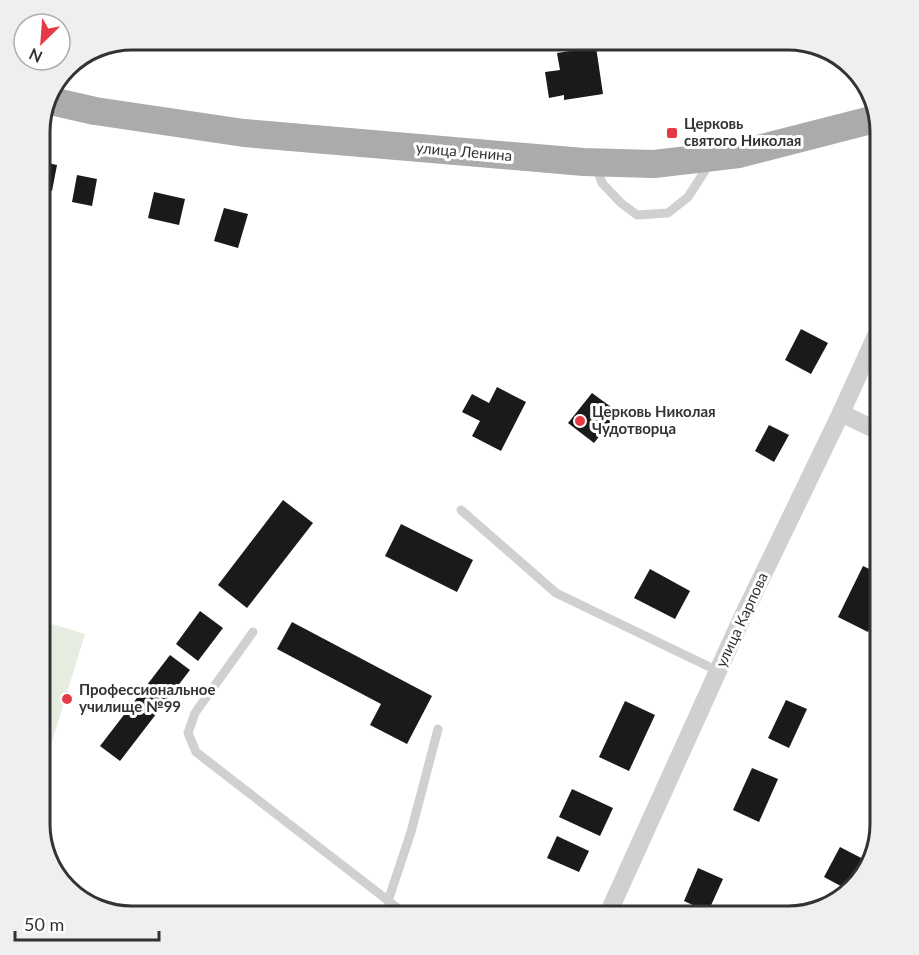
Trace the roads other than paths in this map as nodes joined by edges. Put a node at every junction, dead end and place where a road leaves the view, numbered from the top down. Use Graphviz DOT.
graph roads {
  1 [pos="55,102"];
  2 [pos="869,121"];
  3 [pos="714,157"];
  4 [pos="596,162"];
  5 [pos="870,349"];
  6 [pos="841,413"];
  7 [pos="870,427"];
  8 [pos="461,510"];
  9 [pos="253,632"];
  10 [pos="718,671"];
  11 [pos="438,729"];
  12 [pos="388,901"];
  13 [pos="395,906"];
  14 [pos="612,906"];
  1 -- 4 [label="main road, улица Ленина"];
  2 -- 3 [label="main road, улица Ленина"];
  3 -- 4 [label="main road, улица Ленина"];
  3 -- 4 [label="lane"];
  5 -- 6 [label="street, улица Карпова"];
  6 -- 7 [label="street"];
  6 -- 10 [label="street, улица Карпова"];
  8 -- 10 [label="lane"];
  9 -- 12 [label="lane"];
  10 -- 14 [label="street, улица Карпова"];
  11 -- 12 [label="lane"];
  12 -- 13 [label="lane"];
}
